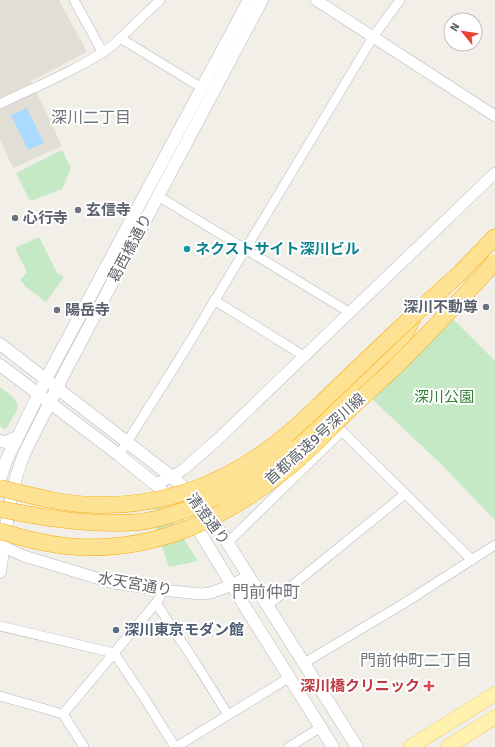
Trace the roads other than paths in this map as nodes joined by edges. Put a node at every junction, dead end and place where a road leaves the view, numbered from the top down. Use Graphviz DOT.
graph roads {
  1 [pos="74,0"];
  2 [pos="160,0"];
  3 [pos="249,0"];
  4 [pos="262,0"];
  5 [pos="316,0"];
  6 [pos="400,0"];
  7 [pos="373,37"];
  8 [pos="120,38"];
  9 [pos="103,52"];
  10 [pos="202,88"];
  11 [pos="0,104"];
  12 [pos="495,116"];
  13 [pos="495,173"];
  14 [pos="158,196"];
  15 [pos="495,238"];
  16 [pos="245,249"];
  17 [pos="495,262"];
  18 [pos="214,300"];
  19 [pos="349,312"];
  20 [pos="414,315"];
  21 [pos="0,344"];
  22 [pos="304,356"];
  23 [pos="0,365"];
  24 [pos="46,379"];
  25 [pos="57,387"];
  26 [pos="39,394"];
  27 [pos="50,402"];
  28 [pos="17,437"];
  29 [pos="0,441"];
  30 [pos="128,442"];
  31 [pos="120,455"];
  32 [pos="172,477"];
  33 [pos="0,480"];
  34 [pos="156,484"];
  35 [pos="0,488"];
  36 [pos="405,494"];
  37 [pos="0,509"];
  38 [pos="0,521"];
  39 [pos="0,531"];
  40 [pos="227,543"];
  41 [pos="1,545"];
  42 [pos="83,547"];
  43 [pos="494,547"];
  44 [pos="472,560"];
  45 [pos="0,572"];
  46 [pos="248,576"];
  47 [pos="232,585"];
  48 [pos="162,590"];
  49 [pos="156,603"];
  50 [pos="266,606"];
  51 [pos="0,626"];
  52 [pos="114,653"];
  53 [pos="304,663"];
  54 [pos="290,677"];
  55 [pos="495,694"];
  56 [pos="0,696"];
  57 [pos="63,714"];
  58 [pos="228,715"];
  59 [pos="495,717"];
  60 [pos="320,727"];
  61 [pos="84,747"];
  62 [pos="175,747"];
  63 [pos="289,747"];
  64 [pos="333,747"];
  65 [pos="357,747"];
  66 [pos="410,747"];
  67 [pos="448,747"];
  1 -- 9 [label="street"];
  2 -- 8 [label="street"];
  3 -- 10 [label="main road, 葛西橋通り"];
  4 -- 14 [label="main road, 葛西橋通り"];
  5 -- 7 [label="street"];
  6 -- 7 [label="street"];
  7 -- 12 [label="street"];
  7 -- 16 [label="street"];
  8 -- 9 [label="street"];
  8 -- 10 [label="street"];
  9 -- 11 [label="street"];
  10 -- 24 [label="main road, 葛西橋通り"];
  13 -- 19 [label="street"];
  14 -- 16 [label="street"];
  14 -- 25 [label="main road, 葛西橋通り"];
  15 -- 20 [label="highway, 首都高速9号深川線"];
  16 -- 18 [label="street"];
  16 -- 19 [label="street"];
  17 -- 42 [label="highway, 首都高速9号深川線, bridge"];
  18 -- 22 [label="street"];
  18 -- 30 [label="street"];
  19 -- 22 [label="street"];
  20 -- 35 [label="highway, 首都高速9号深川線, bridge"];
  20 -- 37 [label="highway, bridge"];
  21 -- 24 [label="main road, 清澄通り"];
  22 -- 32 [label="street"];
  23 -- 26 [label="main road, 清澄通り"];
  24 -- 25 [label="main road, 清澄通り"];
  24 -- 26 [label="main road, 葛西橋通り"];
  25 -- 27 [label="main road, 葛西橋通り"];
  25 -- 30 [label="main road, 清澄通り"];
  26 -- 27 [label="main road, 清澄通り"];
  26 -- 28 [label="main road, 葛西橋通り"];
  27 -- 31 [label="main road, 清澄通り"];
  27 -- 41 [label="main road, 葛西橋通り"];
  28 -- 29 [label="main road"];
  28 -- 33 [label="main road, 葛西橋通り"];
  30 -- 31 [label="street"];
  30 -- 32 [label="main road, 清澄通り"];
  31 -- 34 [label="main road, 清澄通り"];
  32 -- 34 [label="street"];
  32 -- 40 [label="main road, 清澄通り"];
  34 -- 47 [label="main road, 清澄通り"];
  36 -- 40 [label="street"];
  36 -- 44 [label="street"];
  36 -- 50 [label="street"];
  38 -- 42 [label="highway, bridge"];
  39 -- 42 [label="highway, 首都高速9号深川線, bridge"];
  40 -- 46 [label="main road, 清澄通り"];
  41 -- 45 [label="main road, 葛西橋通り"];
  41 -- 48 [label="street, 水天宮通り"];
  43 -- 44 [label="street"];
  44 -- 53 [label="street"];
  46 -- 47 [label="street, 水天宮通り"];
  46 -- 50 [label="main road, 清澄通り"];
  47 -- 48 [label="street, 水天宮通り"];
  47 -- 54 [label="main road, 清澄通り"];
  48 -- 49 [label="street"];
  49 -- 52 [label="street"];
  49 -- 58 [label="street"];
  50 -- 53 [label="main road, 清澄通り"];
  51 -- 52 [label="street"];
  52 -- 57 [label="street"];
  52 -- 62 [label="street"];
  53 -- 65 [label="main road, 清澄通り"];
  54 -- 58 [label="street"];
  54 -- 60 [label="main road, 清澄通り"];
  55 -- 66 [label="main road"];
  56 -- 57 [label="street"];
  57 -- 61 [label="street"];
  58 -- 62 [label="street"];
  59 -- 67 [label="main road"];
  60 -- 63 [label="street"];
  60 -- 64 [label="main road, 清澄通り"];
}
